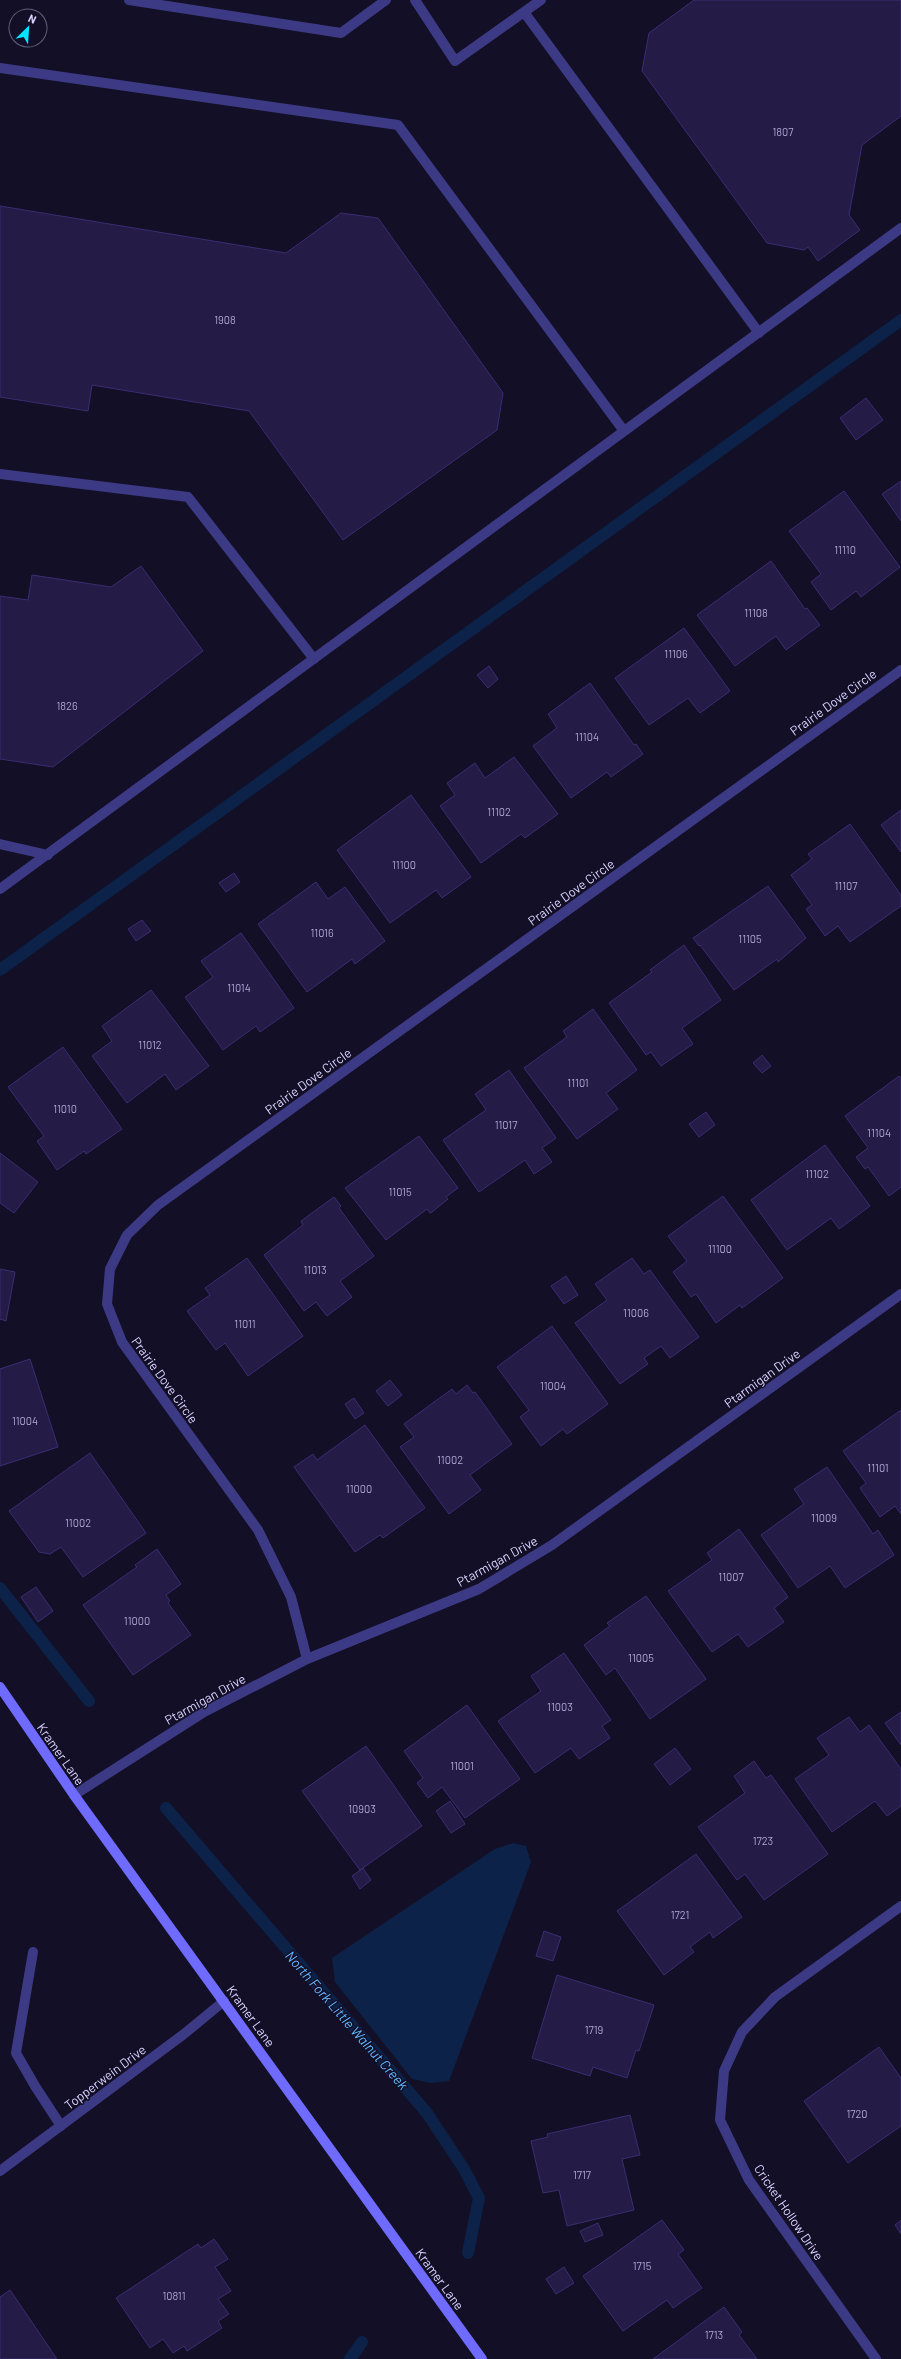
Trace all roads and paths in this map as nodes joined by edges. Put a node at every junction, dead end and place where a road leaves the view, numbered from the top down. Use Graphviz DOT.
graph roads {
  1 [pos="129,0"];
  2 [pos="386,0"];
  3 [pos="415,0"];
  4 [pos="541,0"];
  5 [pos="524,12"];
  6 [pos="0,68"];
  7 [pos="901,228"];
  8 [pos="759,333"];
  9 [pos="624,430"];
  10 [pos="0,474"];
  11 [pos="314,658"];
  12 [pos="901,670"];
  13 [pos="0,844"];
  14 [pos="48,855"];
  15 [pos="0,889"];
  16 [pos="901,1294"];
  17 [pos="307,1659"];
  18 [pos="0,1687"];
  19 [pos="74,1795"];
  20 [pos="901,1906"];
  21 [pos="33,1952"];
  22 [pos="224,2001"];
  23 [pos="61,2126"];
  24 [pos="0,2171"];
  25 [pos="482,2359"];
  26 [pos="876,2359"];
  1 -- 2 [label="street"];
  3 -- 5 [label="street"];
  4 -- 5 [label="street"];
  5 -- 8 [label="street"];
  6 -- 9 [label="street"];
  7 -- 8 [label="street"];
  8 -- 9 [label="street"];
  9 -- 11 [label="street"];
  10 -- 11 [label="street"];
  11 -- 14 [label="street"];
  12 -- 17 [label="street, Prairie Dove Circle"];
  13 -- 14 [label="street"];
  14 -- 15 [label="street"];
  16 -- 17 [label="street, Ptarmigan Drive"];
  17 -- 19 [label="street, Ptarmigan Drive"];
  18 -- 19 [label="street, Kramer Lane"];
  19 -- 22 [label="street, Kramer Lane"];
  20 -- 26 [label="street, Cricket Hollow Drive"];
  21 -- 23 [label="street"];
  22 -- 23 [label="street, Topperwein Drive"];
  22 -- 25 [label="street, Kramer Lane"];
  23 -- 24 [label="street, Topperwein Drive"];
}
